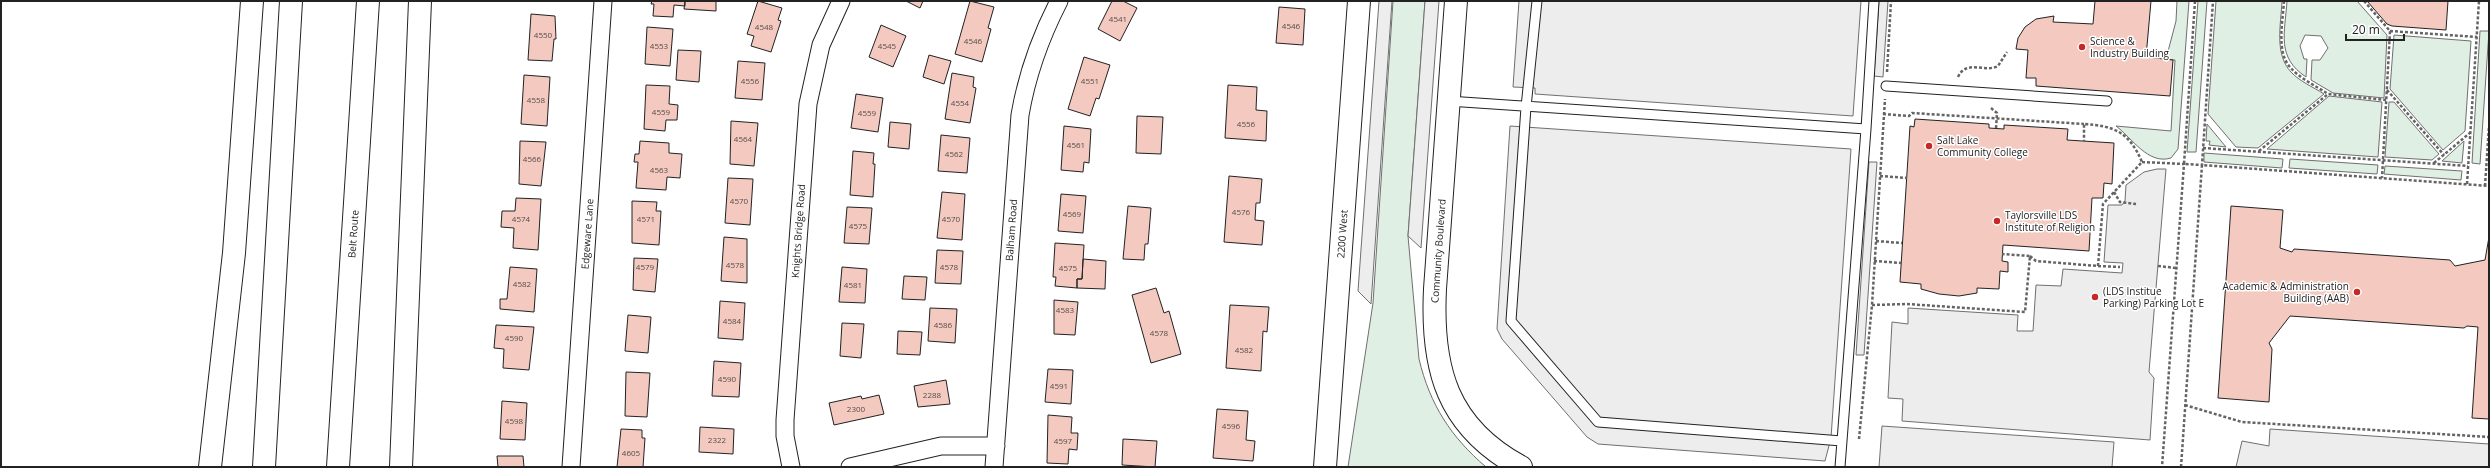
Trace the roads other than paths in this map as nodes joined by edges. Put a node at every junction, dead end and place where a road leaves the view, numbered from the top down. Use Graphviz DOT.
graph roads {
  1 [pos="252,1"];
  2 [pos="291,1"];
  3 [pos="368,1"];
  4 [pos="420,1"];
  5 [pos="603,1"];
  6 [pos="841,1"];
  7 [pos="1059,1"];
  8 [pos="1359,1"];
  9 [pos="1456,1"];
  10 [pos="1537,1"];
  11 [pos="1874,1"];
  12 [pos="1886,86"];
  13 [pos="1448,101"];
  14 [pos="2108,101"];
  15 [pos="1526,107"];
  16 [pos="1866,129"];
  17 [pos="1842,441"];
  18 [pos="996,446"];
  19 [pos="210,467"];
  20 [pos="264,467"];
  21 [pos="338,467"];
  22 [pos="401,467"];
  23 [pos="571,467"];
  24 [pos="791,467"];
  25 [pos="850,467"];
  26 [pos="994,467"];
  27 [pos="1325,467"];
  28 [pos="1521,467"];
  29 [pos="1840,467"];
  1 -- 19 [label="main road"];
  2 -- 20 [label="main road"];
  3 -- 21 [label="main road, Belt Route"];
  4 -- 22 [label="main road"];
  5 -- 23 [label="street, Edgeware Lane"];
  6 -- 24 [label="street, Knights Bridge Road"];
  7 -- 18 [label="street, Balham Road"];
  8 -- 27 [label="main road, 2200 West"];
  9 -- 13 [label="main road, Community Boulevard"];
  10 -- 15 [label="lane"];
  11 -- 16 [label="lane"];
  12 -- 14 [label="lane"];
  13 -- 15 [label="lane"];
  13 -- 28 [label="main road, Community Boulevard"];
  15 -- 16 [label="lane"];
  15 -- 17 [label="lane"];
  16 -- 17 [label="lane"];
  17 -- 29 [label="lane"];
  18 -- 25 [label="street"];
  18 -- 26 [label="street, Balham Road"];
}
